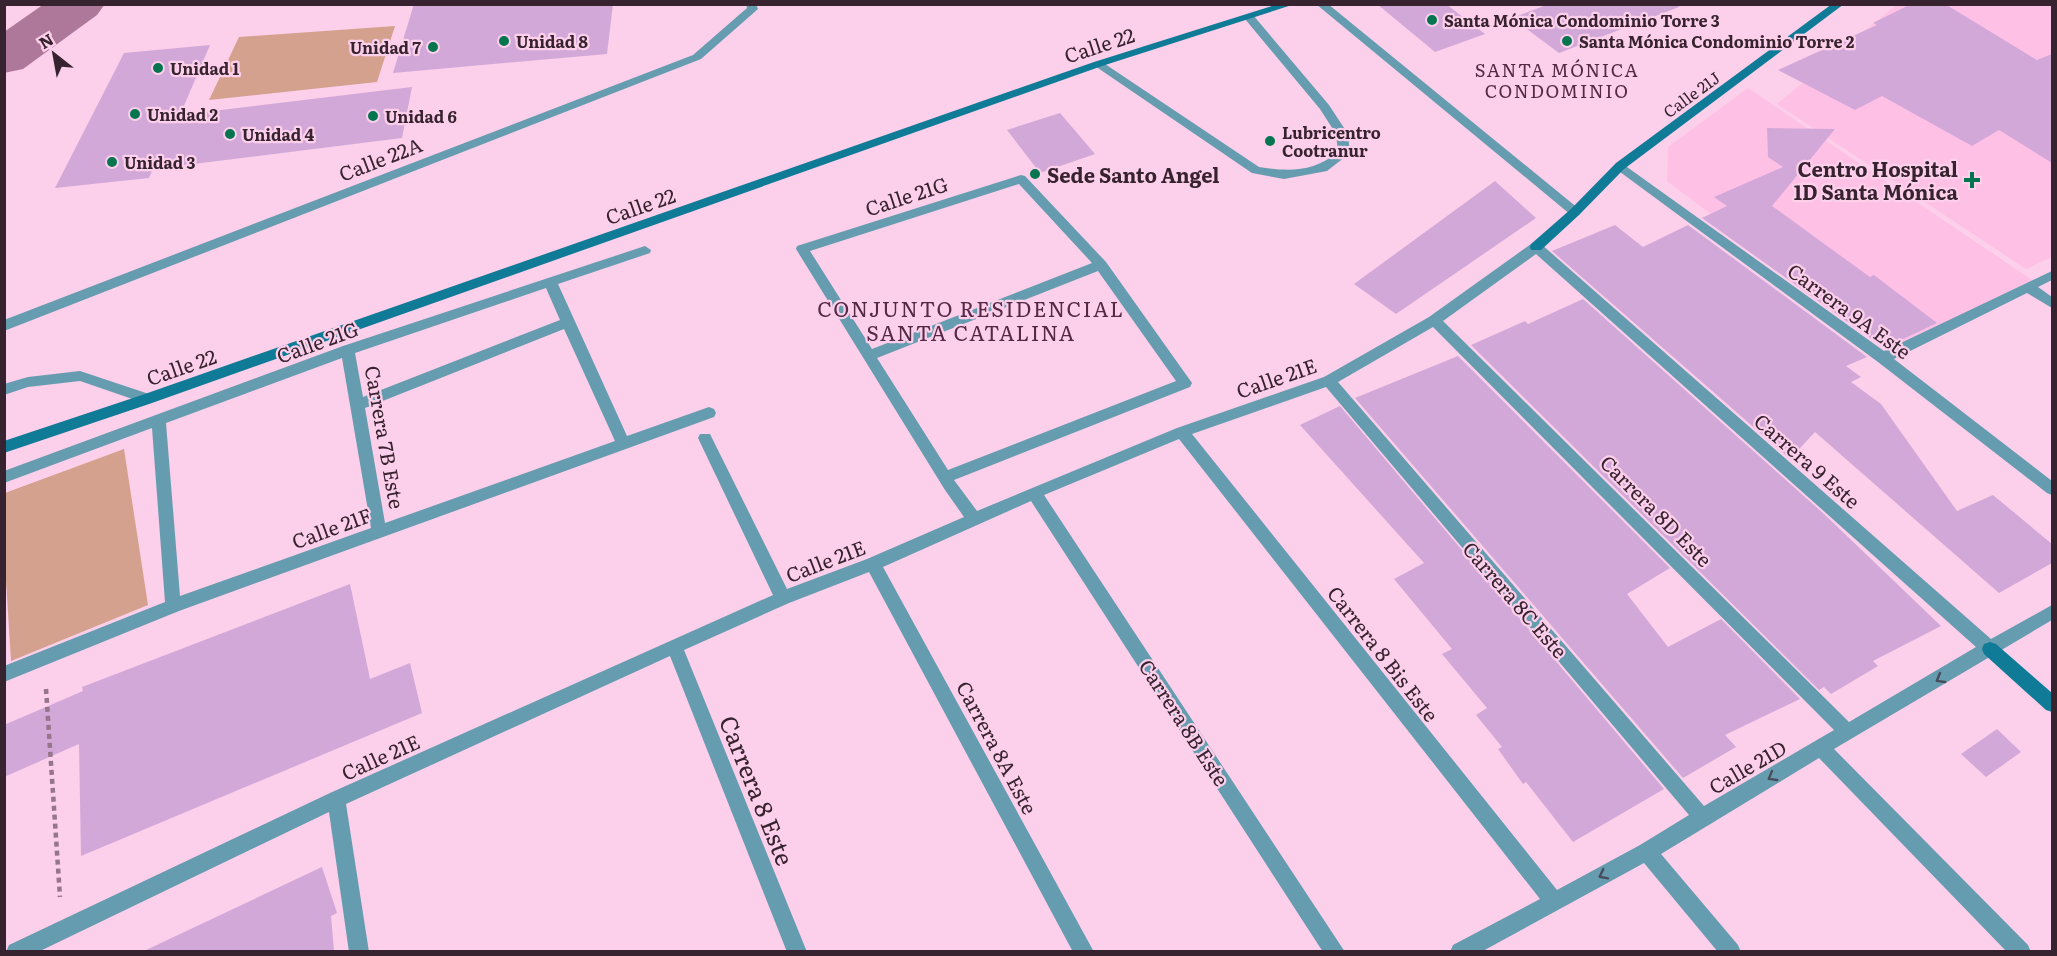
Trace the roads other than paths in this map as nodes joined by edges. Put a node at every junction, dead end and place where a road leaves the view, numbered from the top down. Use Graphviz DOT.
graph roads {
  1 [pos="751,4"];
  2 [pos="1290,4"];
  3 [pos="1321,4"];
  4 [pos="1839,4"];
  5 [pos="1250,17"];
  6 [pos="1098,64"];
  7 [pos="1620,166"];
  8 [pos="1575,212"];
  9 [pos="1536,248"];
  10 [pos="645,250"];
  11 [pos="1101,265"];
  12 [pos="2052,275"];
  13 [pos="550,282"];
  14 [pos="2028,287"];
  15 [pos="2052,303"];
  16 [pos="1434,320"];
  17 [pos="568,322"];
  18 [pos="4,326"];
  19 [pos="348,350"];
  20 [pos="870,355"];
  21 [pos="1883,358"];
  22 [pos="1329,381"];
  23 [pos="4,390"];
  24 [pos="147,399"];
  25 [pos="358,405"];
  26 [pos="709,413"];
  27 [pos="159,420"];
  28 [pos="1182,432"];
  29 [pos="705,438"];
  30 [pos="624,445"];
  31 [pos="4,447"];
  32 [pos="4,477"];
  33 [pos="945,477"];
  34 [pos="2052,489"];
  35 [pos="1034,494"];
  36 [pos="974,519"];
  37 [pos="379,532"];
  38 [pos="873,564"];
  39 [pos="783,598"];
  40 [pos="173,606"];
  41 [pos="2052,612"];
  42 [pos="674,646"];
  43 [pos="1990,649"];
  44 [pos="4,674"];
  45 [pos="2052,704"];
  46 [pos="1848,732"];
  47 [pos="1822,749"];
  48 [pos="336,799"];
  49 [pos="1702,818"];
  50 [pos="1647,852"];
  51 [pos="1553,900"];
  52 [pos="1464,950"];
  53 [pos="16,951"];
  54 [pos="359,951"];
  55 [pos="797,951"];
  56 [pos="1084,951"];
  57 [pos="1335,951"];
  58 [pos="1731,951"];
  59 [pos="2022,951"];
  1 -- 18 [label="street, Calle 22A"];
  2 -- 5 [label="main road, Calle 22"];
  3 -- 8 [label="street"];
  4 -- 7 [label="main road, Calle 21J"];
  5 -- 6 [label="main road, Calle 22"];
  5 -- 6 [label="street"];
  6 -- 24 [label="main road, Calle 22"];
  7 -- 8 [label="main road, Calle 21E"];
  7 -- 21 [label="street, Carrera 9A Este"];
  8 -- 9 [label="main road, Calle 21E"];
  9 -- 16 [label="street, Calle 21E"];
  9 -- 43 [label="street, Carrera 9 Este"];
  10 -- 13 [label="street, Calle 21G"];
  11 -- 20 [label="street"];
  11 -- 20 [label="street, Calle 21G"];
  11 -- 33 [label="street"];
  12 -- 14 [label="street"];
  13 -- 17 [label="street"];
  13 -- 19 [label="street, Calle 21G"];
  14 -- 15 [label="street"];
  14 -- 21 [label="street"];
  16 -- 22 [label="street, Calle 21E"];
  16 -- 46 [label="street, Carrera 8D Este"];
  17 -- 25 [label="street"];
  17 -- 30 [label="street"];
  19 -- 25 [label="street, Carrera 7B Este"];
  19 -- 27 [label="street, Calle 21G"];
  20 -- 33 [label="street"];
  21 -- 34 [label="street, Carrera 9A Este"];
  22 -- 28 [label="street, Calle 21E"];
  22 -- 49 [label="street, Carrera 8C Este"];
  23 -- 24 [label="street"];
  24 -- 31 [label="main road, Calle 22"];
  25 -- 37 [label="street, Carrera 7B Este"];
  26 -- 30 [label="street, Calle 21F"];
  27 -- 32 [label="street, Calle 21G"];
  27 -- 40 [label="street"];
  28 -- 35 [label="street, Calle 21E"];
  28 -- 51 [label="street, Carrera 8 Bis Este"];
  29 -- 39 [label="street"];
  30 -- 37 [label="street, Calle 21F"];
  33 -- 36 [label="street"];
  35 -- 36 [label="street, Calle 21E"];
  35 -- 57 [label="street, Carrera 8B Este"];
  36 -- 38 [label="street, Calle 21E"];
  37 -- 40 [label="street, Calle 21F"];
  38 -- 39 [label="street, Calle 21E"];
  38 -- 56 [label="street, Carrera 8A Este"];
  39 -- 42 [label="street, Calle 21E"];
  40 -- 44 [label="street, Calle 21F"];
  41 -- 43 [label="street, Calle 21D"];
  42 -- 48 [label="street, Calle 21E"];
  42 -- 55 [label="street, Carrera 8 Este"];
  43 -- 45 [label="main road, Carrera 9 Este"];
  43 -- 46 [label="street, Calle 21D, one-way"];
  46 -- 47 [label="street, Calle 21D"];
  47 -- 49 [label="street, Calle 21D, one-way"];
  47 -- 59 [label="street"];
  48 -- 53 [label="street, Calle 21E"];
  48 -- 54 [label="street"];
  49 -- 50 [label="street, Calle 21D"];
  50 -- 51 [label="street, Calle 21D, one-way"];
  50 -- 58 [label="street"];
  51 -- 52 [label="street, Calle 21D"];
}
